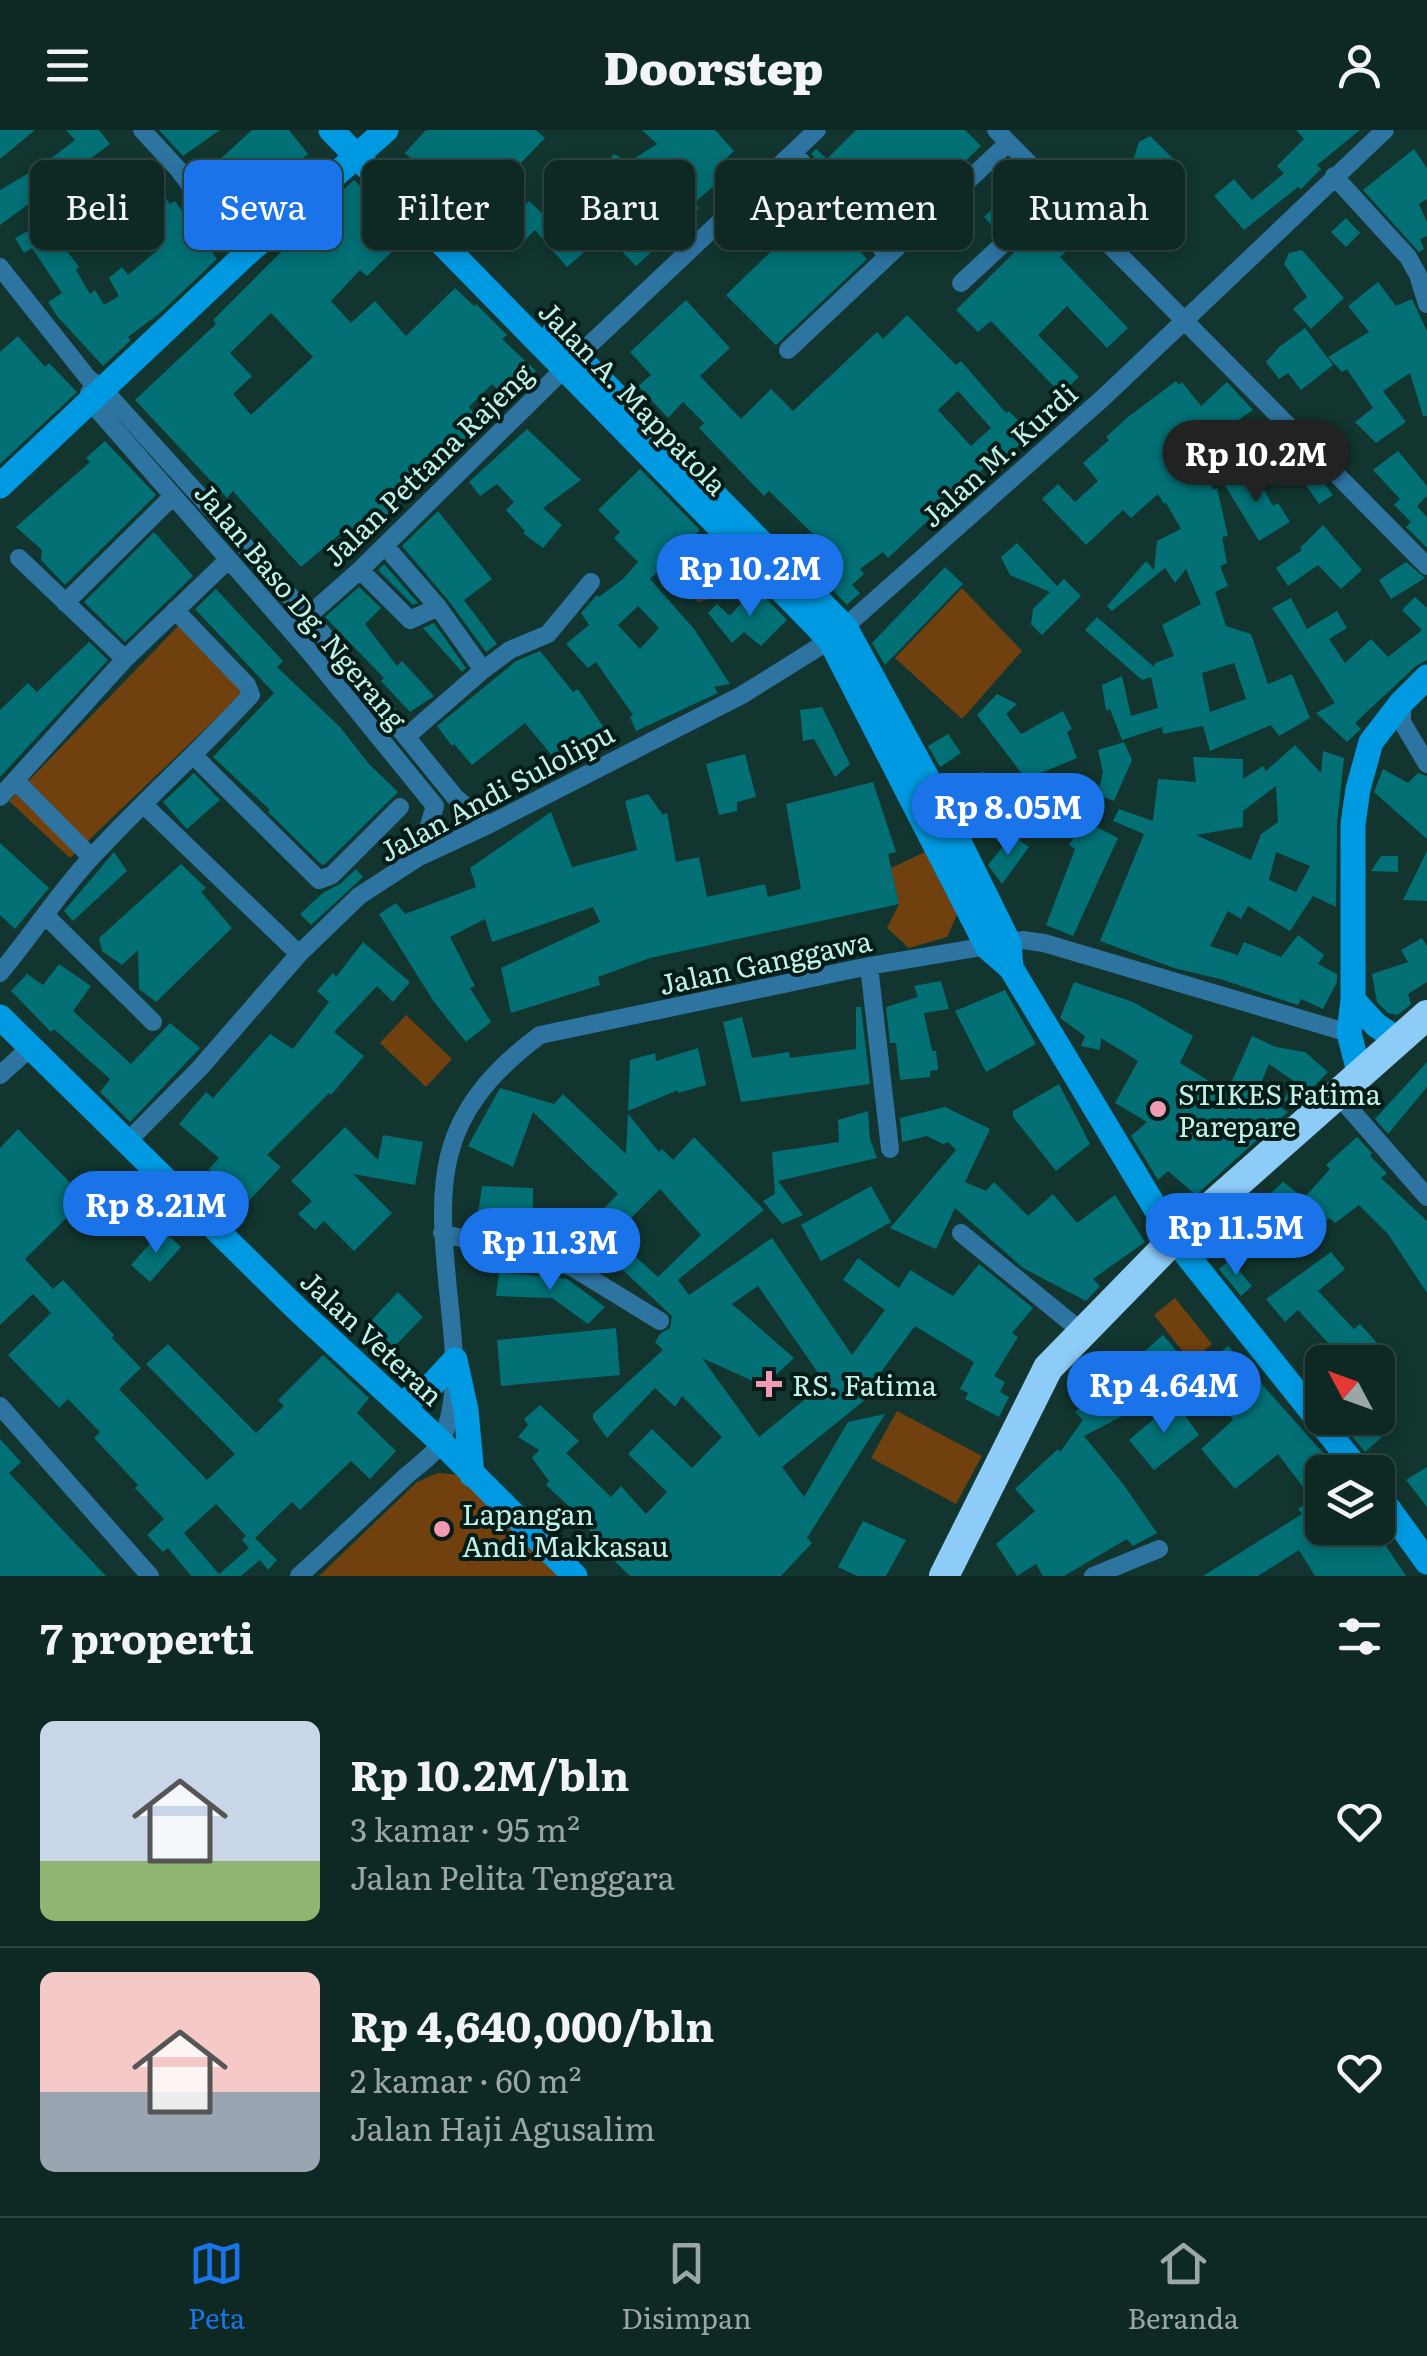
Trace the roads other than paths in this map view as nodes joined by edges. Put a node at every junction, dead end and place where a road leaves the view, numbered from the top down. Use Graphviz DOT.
graph roads {
  1 [pos="142,130"];
  2 [pos="330,130"];
  3 [pos="818,130"];
  4 [pos="1373,134"];
  5 [pos="1002,136"];
  6 [pos="366,141"];
  7 [pos="794,153"];
  8 [pos="1025,160"];
  9 [pos="1334,176"];
  10 [pos="997,250"];
  11 [pos="1115,250"];
  12 [pos="888,255"];
  13 [pos="244,256"];
  14 [pos="0,267"];
  15 [pos="1422,274"];
  16 [pos="961,283"];
  17 [pos="1427,304"];
  18 [pos="1187,320"];
  19 [pos="788,350"];
  20 [pos="572,363"];
  21 [pos="94,390"];
  22 [pos="0,486"];
  23 [pos="174,496"];
  24 [pos="197,509"];
  25 [pos="384,546"];
  26 [pos="19,558"];
  27 [pos="228,560"];
  28 [pos="1427,566"];
  29 [pos="360,570"];
  30 [pos="591,582"];
  31 [pos="65,603"];
  32 [pos="438,606"];
  33 [pos="175,610"];
  34 [pos="308,616"];
  35 [pos="291,631"];
  36 [pos="837,633"];
  37 [pos="125,659"];
  38 [pos="483,670"];
  39 [pos="1427,677"];
  40 [pos="376,696"];
  41 [pos="1402,702"];
  42 [pos="358,710"];
  43 [pos="406,737"];
  44 [pos="194,756"];
  45 [pos="1427,764"];
  46 [pos="15,780"];
  47 [pos="0,797"];
  48 [pos="456,797"];
  49 [pos="142,804"];
  50 [pos="435,806"];
  51 [pos="400,807"];
  52 [pos="488,825"];
  53 [pos="92,857"];
  54 [pos="419,857"];
  55 [pos="46,916"];
  56 [pos="1003,953"];
  57 [pos="300,954"];
  58 [pos="870,966"];
  59 [pos="0,973"];
  60 [pos="1352,1000"];
  61 [pos="1427,1015"];
  62 [pos="0,1018"];
  63 [pos="153,1022"];
  64 [pos="1349,1033"];
  65 [pos="1397,1039"];
  66 [pos="31,1047"];
  67 [pos="1359,1072"];
  68 [pos="0,1076"];
  69 [pos="1336,1093"];
  70 [pos="128,1141"];
  71 [pos="890,1149"];
  72 [pos="1427,1197"];
  73 [pos="442,1233"];
  74 [pos="961,1233"];
  75 [pos="1174,1240"];
  76 [pos="660,1320"];
  77 [pos="1081,1331"];
  78 [pos="454,1360"];
  79 [pos="400,1404"];
  80 [pos="0,1406"];
  81 [pos="442,1443"];
  82 [pos="1346,1455"];
  83 [pos="472,1475"];
  84 [pos="1395,1518"];
  85 [pos="1159,1549"];
  86 [pos="1427,1562"];
  87 [pos="150,1576"];
  88 [pos="300,1576"];
  89 [pos="575,1576"];
  90 [pos="944,1576"];
  91 [pos="1093,1576"];
  1 -- 13 [label="street"];
  2 -- 6 [label="street, Jalan A. Mappatola"];
  3 -- 7 [label="street, Jalan Pettana Rajeng"];
  4 -- 9 [label="street, Jalan M. Kurdi"];
  5 -- 8 [label="street"];
  5 -- 12 [label="street"];
  6 -- 13 [label="street"];
  6 -- 20 [label="street, Jalan A. Mappatola"];
  7 -- 12 [label="street"];
  7 -- 20 [label="street, Jalan Pettana Rajeng"];
  9 -- 15 [label="street"];
  9 -- 18 [label="street, Jalan M. Kurdi"];
  10 -- 16 [label="street"];
  11 -- 18 [label="street"];
  12 -- 19 [label="street"];
  13 -- 21 [label="street"];
  14 -- 21 [label="street"];
  15 -- 17 [label="street"];
  18 -- 28 [label="street"];
  18 -- 36 [label="street, Jalan M. Kurdi"];
  20 -- 25 [label="street, Jalan Pettana Rajeng"];
  20 -- 36 [label="street, Jalan A. Mappatola"];
  21 -- 22 [label="street"];
  21 -- 23 [label="street, Jalan Baso Dg. Ngerang"];
  21 -- 24 [label="street, Jalan Baso Dg. Ngerang"];
  23 -- 24 [label="street, Jalan Baso Dg. Ngerang"];
  23 -- 31 [label="street"];
  24 -- 27 [label="street, Jalan Baso Dg. Ngerang"];
  24 -- 34 [label="street, Jalan Baso Dg. Ngerang"];
  25 -- 29 [label="street, Jalan Pettana Rajeng"];
  25 -- 32 [label="street"];
  26 -- 31 [label="street"];
  27 -- 33 [label="street"];
  27 -- 35 [label="street, Jalan Baso Dg. Ngerang"];
  29 -- 32 [label="street"];
  29 -- 34 [label="street, Jalan Pettana Rajeng"];
  30 -- 38 [label="street"];
  31 -- 37 [label="street"];
  32 -- 38 [label="street"];
  33 -- 37 [label="street"];
  33 -- 44 [label="street"];
  34 -- 35 [label="street, Jalan Pettana Rajeng"];
  34 -- 40 [label="street, Jalan Baso Dg. Ngerang"];
  35 -- 42 [label="street, Jalan Baso Dg. Ngerang"];
  36 -- 52 [label="street, Jalan Andi Sulolipu"];
  36 -- 56 [label="street, Jalan A. Mappatola"];
  37 -- 46 [label="street"];
  38 -- 43 [label="street"];
  39 -- 41 [label="street"];
  40 -- 42 [label="street"];
  40 -- 43 [label="street, Jalan Baso Dg. Ngerang"];
  41 -- 45 [label="street"];
  41 -- 60 [label="street"];
  42 -- 50 [label="street, Jalan Baso Dg. Ngerang"];
  43 -- 48 [label="street, Jalan Baso Dg. Ngerang"];
  44 -- 49 [label="street"];
  44 -- 51 [label="street"];
  46 -- 47 [label="street"];
  46 -- 53 [label="street"];
  48 -- 50 [label="street"];
  48 -- 52 [label="street, Jalan Baso Dg. Ngerang"];
  49 -- 53 [label="street"];
  49 -- 57 [label="street"];
  50 -- 54 [label="street"];
  52 -- 54 [label="street, Jalan Andi Sulolipu"];
  53 -- 55 [label="street"];
  54 -- 57 [label="street, Jalan Andi Sulolipu"];
  55 -- 59 [label="street"];
  55 -- 63 [label="street"];
  56 -- 58 [label="street, Jalan Ganggawa"];
  56 -- 64 [label="street, Jalan Ganggawa"];
  56 -- 75 [label="street, Jalan A. Mappatola"];
  57 -- 70 [label="street, Jalan Andi Sulolipu"];
  58 -- 71 [label="street"];
  58 -- 73 [label="street, Jalan Ganggawa"];
  60 -- 64 [label="street"];
  60 -- 65 [label="street"];
  61 -- 65 [label="highway"];
  62 -- 66 [label="street, Jalan Veteran"];
  64 -- 67 [label="street"];
  65 -- 67 [label="highway"];
  66 -- 68 [label="street"];
  66 -- 70 [label="street, Jalan Veteran"];
  67 -- 69 [label="highway"];
  69 -- 72 [label="street"];
  69 -- 75 [label="highway"];
  70 -- 79 [label="street, Jalan Veteran"];
  73 -- 76 [label="street"];
  73 -- 78 [label="street, Jalan Ganggawa"];
  74 -- 77 [label="street"];
  75 -- 77 [label="highway"];
  75 -- 82 [label="street, Jalan A. Mappatola"];
  77 -- 90 [label="highway"];
  78 -- 79 [label="street"];
  78 -- 81 [label="street, Jalan Ganggawa"];
  78 -- 83 [label="street"];
  79 -- 81 [label="street, Jalan Veteran"];
  80 -- 87 [label="street"];
  81 -- 83 [label="street, Jalan Veteran"];
  81 -- 88 [label="street"];
  83 -- 89 [label="street, Jalan Veteran"];
  84 -- 86 [label="street"];
  85 -- 91 [label="street"];
}
